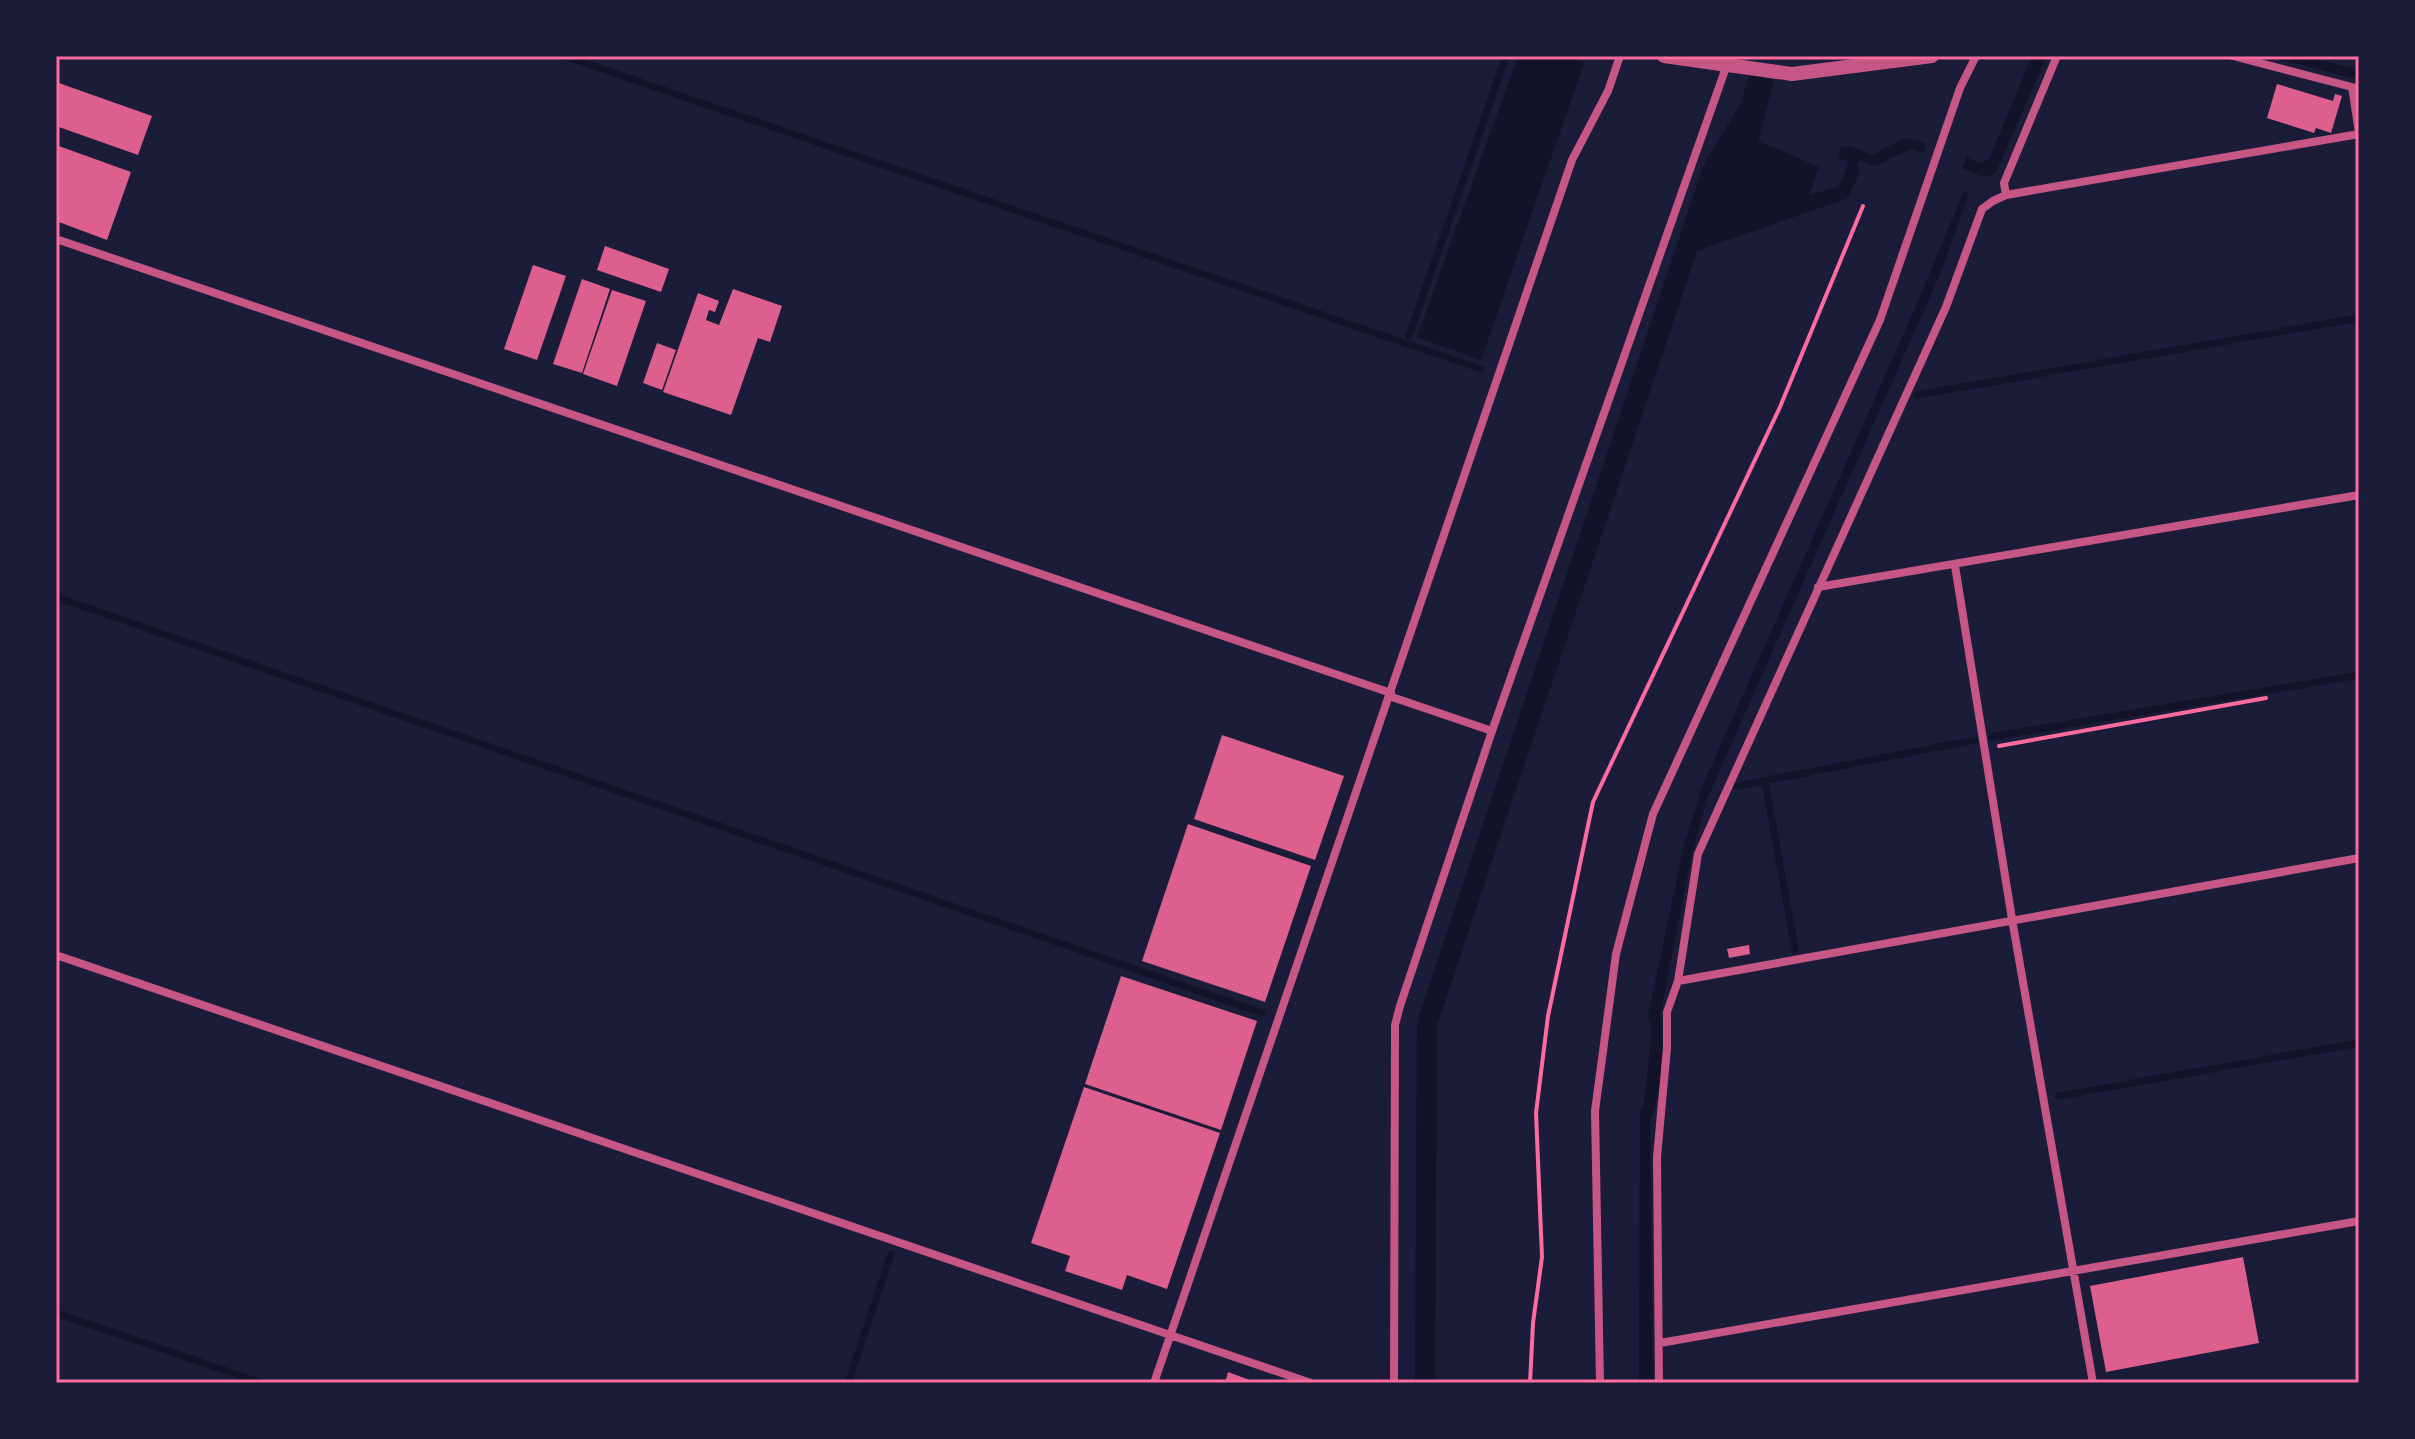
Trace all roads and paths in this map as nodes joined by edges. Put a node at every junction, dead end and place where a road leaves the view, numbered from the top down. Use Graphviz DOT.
graph roads {
  1 [pos="1620,56"];
  2 [pos="1664,56"];
  3 [pos="1932,56"];
  4 [pos="1976,56"];
  5 [pos="2057,56"];
  6 [pos="2233,56"];
  7 [pos="1729,61"];
  8 [pos="2355,88"];
  9 [pos="2359,133"];
  10 [pos="2006,195"];
  11 [pos="1863,206"];
  12 [pos="56,239"];
  13 [pos="2359,495"];
  14 [pos="1955,566"];
  15 [pos="1818,587"];
  16 [pos="1390,695"];
  17 [pos="2266,698"];
  18 [pos="1492,731"];
  19 [pos="1985,749"];
  20 [pos="2359,858"];
  21 [pos="2012,919"];
  22 [pos="56,955"];
  23 [pos="1678,981"];
  24 [pos="2359,1221"];
  25 [pos="2073,1270"];
  26 [pos="1172,1334"];
  27 [pos="1660,1343"];
  28 [pos="1154,1383"];
  29 [pos="1311,1383"];
  30 [pos="1394,1383"];
  31 [pos="1530,1383"];
  32 [pos="1600,1383"];
  33 [pos="1659,1383"];
  34 [pos="2093,1383"];
  1 -- 16 [label="street"];
  2 -- 7 [label="street"];
  3 -- 7 [label="street"];
  4 -- 32 [label="street"];
  5 -- 10 [label="street"];
  6 -- 8 [label="street"];
  7 -- 18 [label="street"];
  8 -- 9 [label="street"];
  9 -- 10 [label="street"];
  10 -- 15 [label="street"];
  11 -- 31 [label="path"];
  12 -- 16 [label="street"];
  13 -- 14 [label="street"];
  14 -- 15 [label="street"];
  14 -- 19 [label="street"];
  15 -- 23 [label="street"];
  16 -- 18 [label="street"];
  16 -- 26 [label="street"];
  17 -- 19 [label="path"];
  18 -- 30 [label="street"];
  19 -- 21 [label="street"];
  20 -- 21 [label="street"];
  21 -- 23 [label="street"];
  21 -- 25 [label="street"];
  22 -- 26 [label="street"];
  23 -- 27 [label="street"];
  24 -- 25 [label="street"];
  25 -- 27 [label="street"];
  25 -- 34 [label="street"];
  26 -- 28 [label="street"];
  26 -- 29 [label="street"];
  27 -- 33 [label="street"];
}
